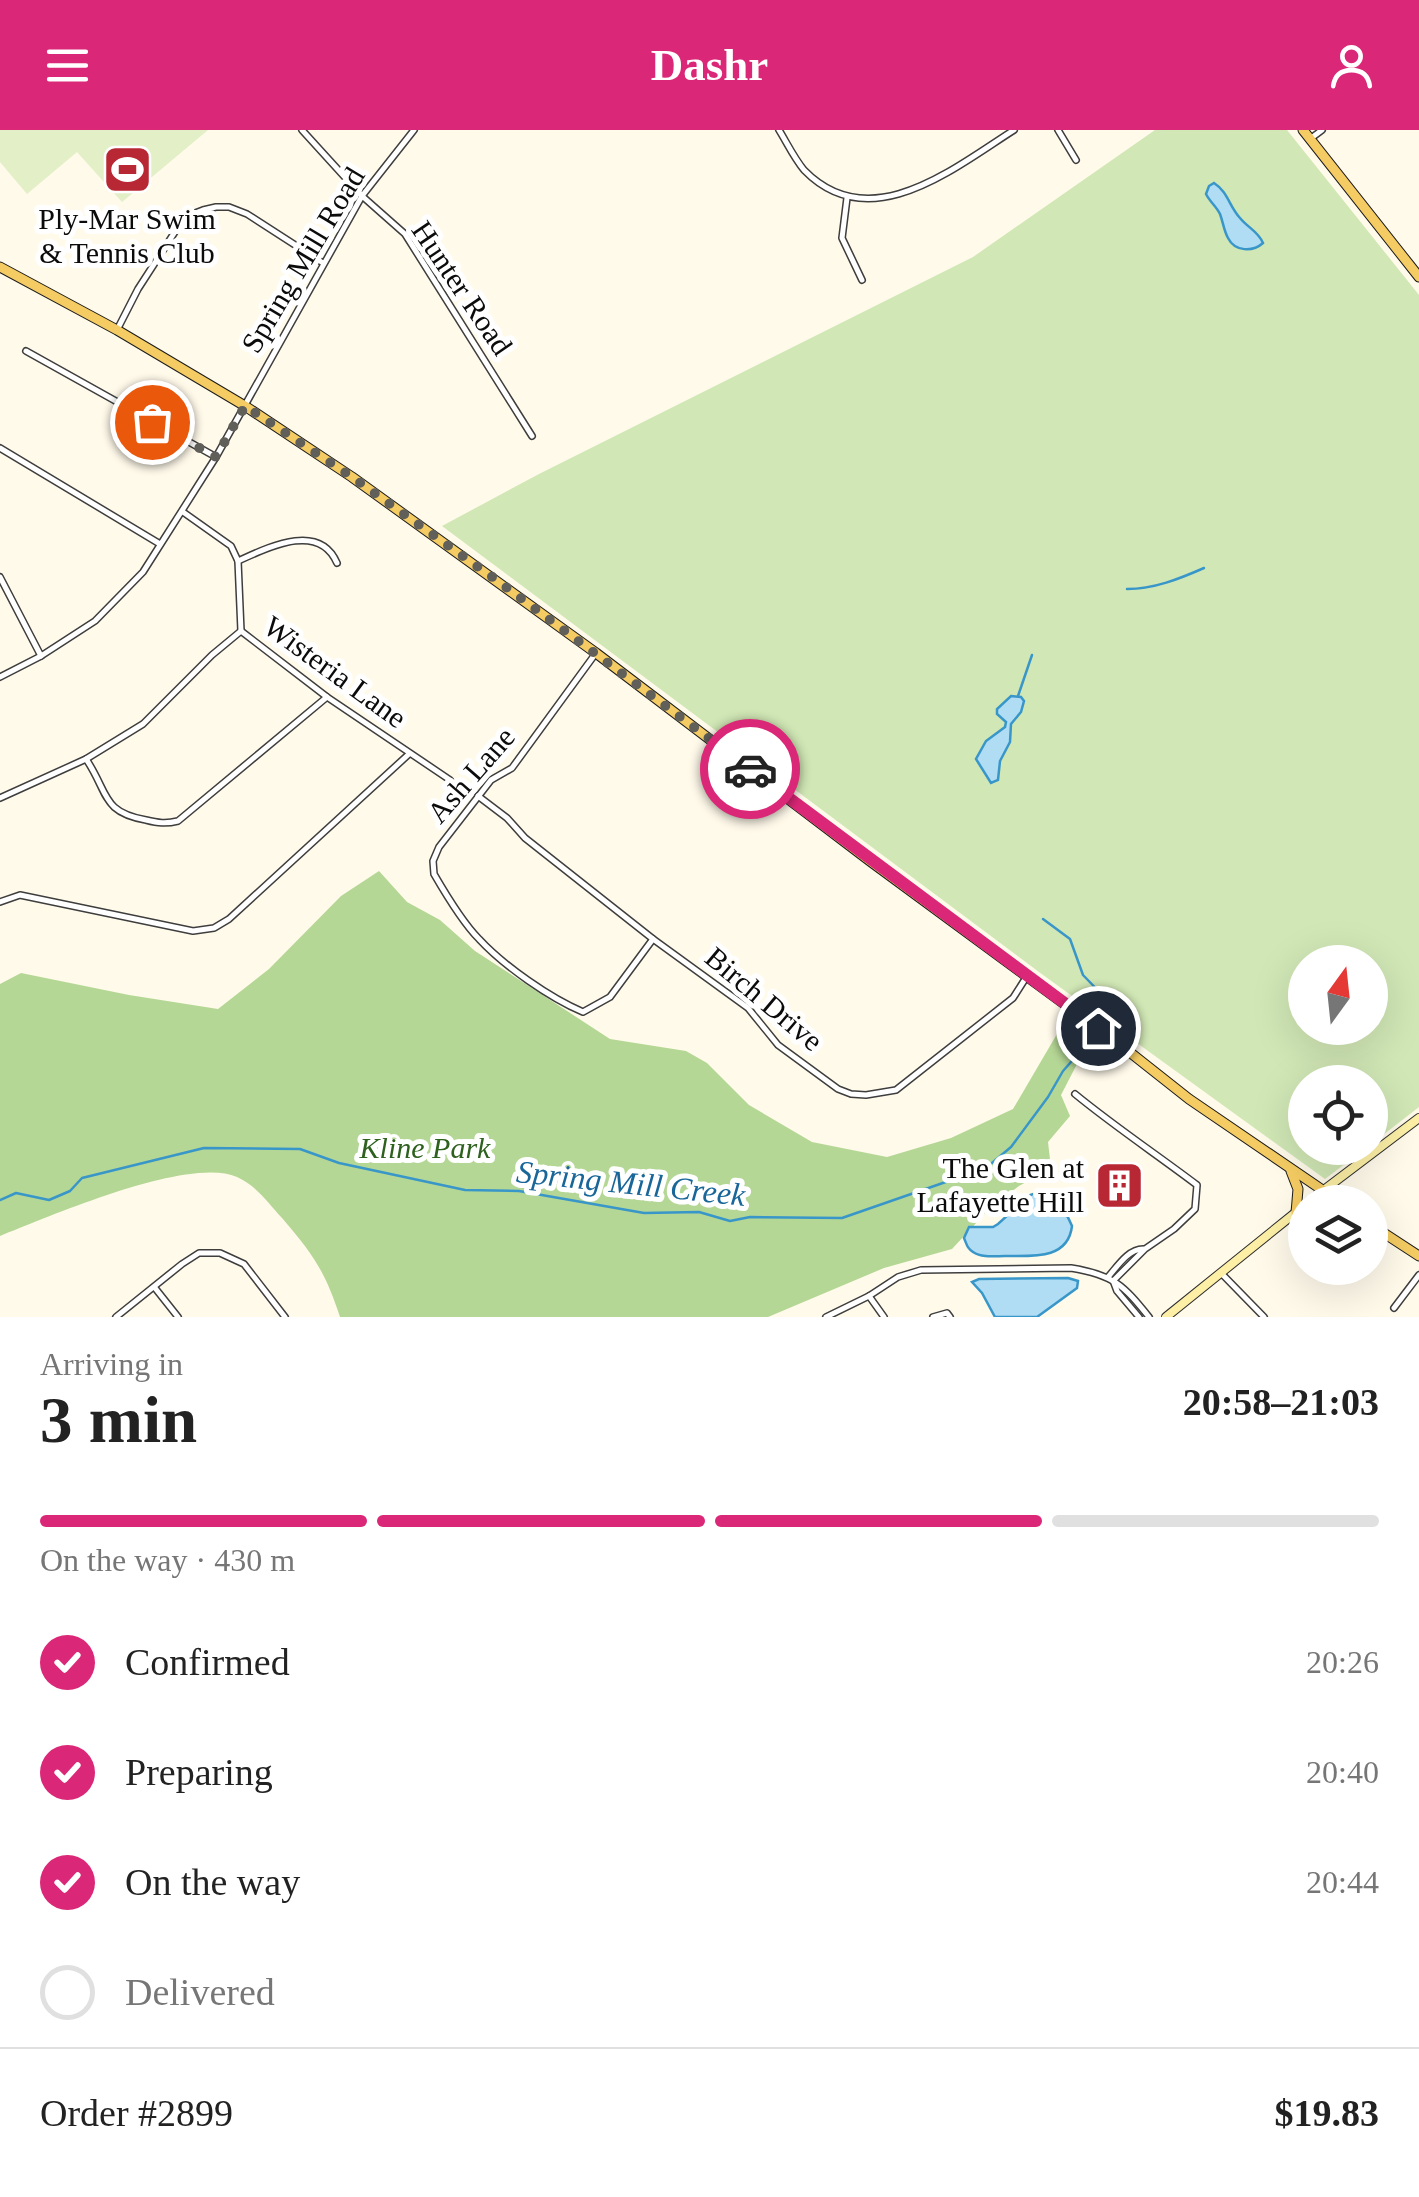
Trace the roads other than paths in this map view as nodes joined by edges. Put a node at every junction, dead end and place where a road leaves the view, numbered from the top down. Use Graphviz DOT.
graph roads {
  1 [pos="302,130"];
  2 [pos="414,130"];
  3 [pos="779,130"];
  4 [pos="1014,130"];
  5 [pos="1058,130"];
  6 [pos="1322,130"];
  7 [pos="1307,133"];
  8 [pos="1076,160"];
  9 [pos="362,196"];
  10 [pos="846,198"];
  11 [pos="323,263"];
  12 [pos="0,267"];
  13 [pos="1419,278"];
  14 [pos="862,280"];
  15 [pos="117,330"];
  16 [pos="26,351"];
  17 [pos="245,406"];
  18 [pos="532,436"];
  19 [pos="0,448"];
  20 [pos="216,457"];
  21 [pos="183,512"];
  22 [pos="162,545"];
  23 [pos="238,561"];
  24 [pos="337,563"];
  25 [pos="0,578"];
  26 [pos="241,631"];
  27 [pos="596,652"];
  28 [pos="42,656"];
  29 [pos="0,677"];
  30 [pos="327,696"];
  31 [pos="409,754"];
  32 [pos="86,760"];
  33 [pos="450,780"];
  34 [pos="478,796"];
  35 [pos="0,798"];
  36 [pos="0,902"];
  37 [pos="653,939"];
  38 [pos="1027,976"];
  39 [pos="1074,1094"];
  40 [pos="1419,1118"];
  41 [pos="1290,1168"];
  42 [pos="1296,1185"];
  43 [pos="1315,1185"];
  44 [pos="1329,1185"];
  45 [pos="1288,1219"];
  46 [pos="1388,1236"];
  47 [pos="1145,1249"];
  48 [pos="1419,1256"];
  49 [pos="1125,1258"];
  50 [pos="1132,1263"];
  51 [pos="1222,1274"];
  52 [pos="1419,1276"];
  53 [pos="1110,1279"];
  54 [pos="155,1287"];
  55 [pos="869,1296"];
  56 [pos="1394,1308"];
  57 [pos="116,1317"];
  58 [pos="178,1317"];
  59 [pos="284,1317"];
  60 [pos="826,1317"];
  61 [pos="884,1317"];
  62 [pos="933,1317"];
  63 [pos="950,1317"];
  64 [pos="1139,1317"];
  65 [pos="1149,1317"];
  66 [pos="1166,1317"];
  67 [pos="1264,1317"];
  1 -- 9 [label="street, Hunter Road"];
  2 -- 9 [label="street, Spring Mill Road"];
  3 -- 10 [label="street"];
  4 -- 10 [label="street"];
  5 -- 8 [label="street"];
  6 -- 7 [label="street"];
  7 -- 13 [label="main road"];
  9 -- 11 [label="street, Spring Mill Road"];
  9 -- 18 [label="street, Hunter Road"];
  10 -- 14 [label="street"];
  11 -- 15 [label="street"];
  11 -- 17 [label="street, Spring Mill Road"];
  12 -- 15 [label="main road"];
  15 -- 17 [label="main road"];
  16 -- 20 [label="street"];
  17 -- 20 [label="street, Spring Mill Road"];
  17 -- 27 [label="main road"];
  19 -- 22 [label="street"];
  20 -- 21 [label="street, Spring Mill Road"];
  21 -- 22 [label="street, Spring Mill Road"];
  21 -- 23 [label="street"];
  22 -- 28 [label="street, Spring Mill Road"];
  23 -- 24 [label="street"];
  23 -- 26 [label="street"];
  25 -- 28 [label="street"];
  26 -- 30 [label="street, Wisteria Lane"];
  26 -- 32 [label="street, Wisteria Lane"];
  27 -- 34 [label="street, Ash Lane"];
  27 -- 38 [label="main road"];
  28 -- 29 [label="street, Spring Mill Road"];
  30 -- 31 [label="street, Wisteria Lane"];
  30 -- 32 [label="street"];
  31 -- 33 [label="street, Wisteria Lane"];
  31 -- 36 [label="street"];
  32 -- 35 [label="street, Wisteria Lane"];
  34 -- 37 [label="street, Birch Drive"];
  34 -- 37 [label="street, Ash Lane"];
  37 -- 38 [label="street, Birch Drive"];
  38 -- 41 [label="main road"];
  39 -- 47 [label="street"];
  40 -- 44 [label="main road"];
  41 -- 42 [label="main road"];
  41 -- 43 [label="main road"];
  45 -- 51 [label="main road"];
  46 -- 48 [label="main road"];
  47 -- 49 [label="street"];
  47 -- 50 [label="street"];
  49 -- 50 [label="street"];
  49 -- 53 [label="street"];
  50 -- 53 [label="street"];
  51 -- 66 [label="main road"];
  51 -- 67 [label="street"];
  52 -- 56 [label="street"];
  53 -- 55 [label="street"];
  53 -- 64 [label="street"];
  53 -- 65 [label="street"];
  54 -- 57 [label="street"];
  54 -- 58 [label="street"];
  54 -- 59 [label="street"];
  55 -- 60 [label="street"];
  55 -- 61 [label="street"];
  62 -- 63 [label="street"];
}
